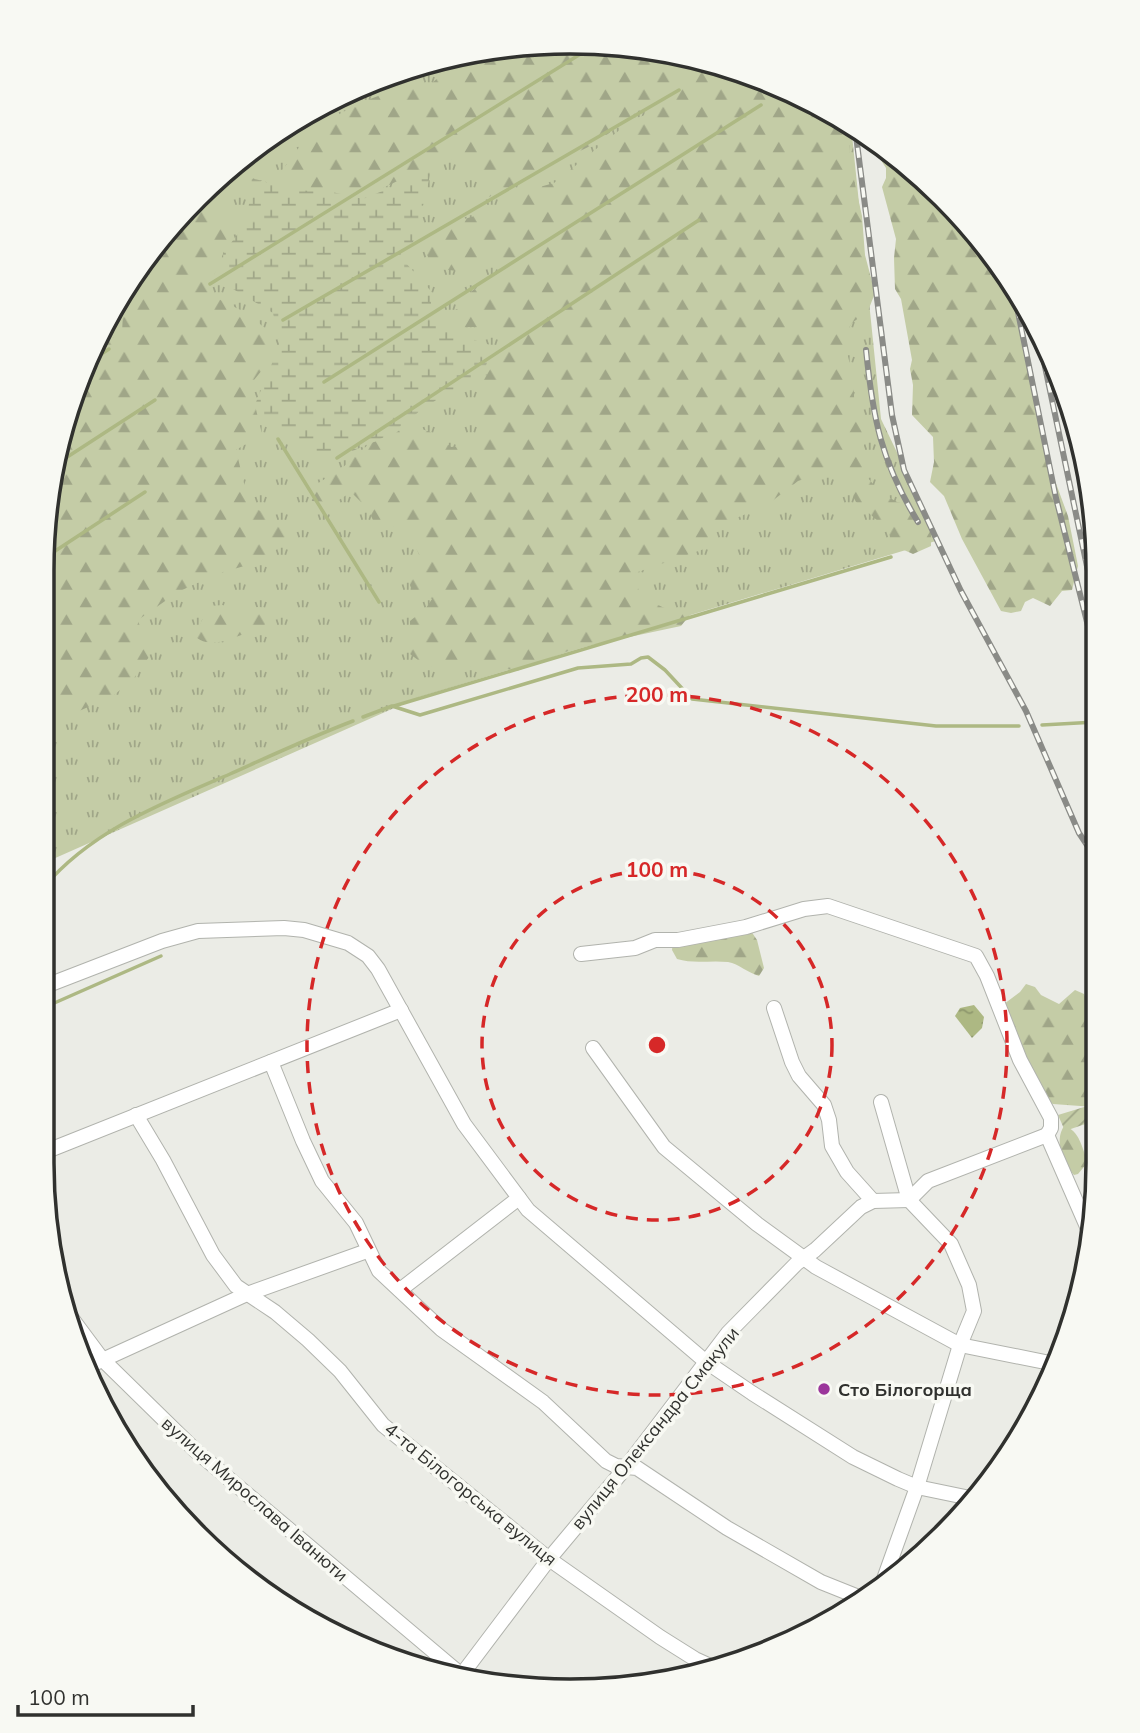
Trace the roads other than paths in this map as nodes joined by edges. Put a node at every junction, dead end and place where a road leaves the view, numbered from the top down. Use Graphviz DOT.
graph roads {
  1 [pos="581,954"];
  2 [pos="54,983"];
  3 [pos="774,1008"];
  4 [pos="401,1010"];
  5 [pos="593,1048"];
  6 [pos="271,1062"];
  7 [pos="881,1102"];
  8 [pos="136,1115"];
  9 [pos="1047,1135"];
  10 [pos="54,1148"];
  11 [pos="519,1198"];
  12 [pos="873,1200"];
  13 [pos="909,1200"];
  14 [pos="1083,1217"];
  15 [pos="367,1251"];
  16 [pos="805,1258"];
  17 [pos="400,1290"];
  18 [pos="247,1294"];
  19 [pos="85,1336"];
  20 [pos="960,1345"];
  21 [pos="102,1359"];
  22 [pos="705,1361"];
  23 [pos="1045,1362"];
  24 [pos="95,1363"];
  25 [pos="626,1467"];
  26 [pos="917,1487"];
  27 [pos="963,1497"];
  28 [pos="549,1559"];
  29 [pos="888,1569"];
  30 [pos="853,1595"];
  31 [pos="701,1661"];
  32 [pos="452,1665"];
  33 [pos="464,1668"];
  1 -- 9 [label="street"];
  2 -- 4 [label="street"];
  3 -- 12 [label="street"];
  4 -- 6 [label="street"];
  4 -- 11 [label="street"];
  5 -- 16 [label="street"];
  6 -- 8 [label="street"];
  6 -- 15 [label="street"];
  7 -- 13 [label="street"];
  8 -- 10 [label="street"];
  8 -- 18 [label="street, 4-та Білогорська вулиця"];
  9 -- 13 [label="street"];
  9 -- 14 [label="street"];
  11 -- 17 [label="street"];
  11 -- 22 [label="street"];
  12 -- 13 [label="street"];
  12 -- 16 [label="street, вулиця Олександра Смакули"];
  13 -- 20 [label="street"];
  15 -- 17 [label="street"];
  15 -- 18 [label="street"];
  16 -- 20 [label="street"];
  16 -- 22 [label="street, вулиця Олександра Смакули"];
  17 -- 25 [label="street"];
  18 -- 21 [label="street"];
  18 -- 28 [label="street, 4-та Білогорська вулиця"];
  19 -- 21 [label="street, вулиця Мирослава Іванюти"];
  20 -- 23 [label="street"];
  20 -- 26 [label="street"];
  21 -- 24 [label="street"];
  21 -- 32 [label="street, вулиця Мирослава Іванюти"];
  22 -- 25 [label="street, вулиця Олександра Смакули"];
  22 -- 26 [label="street"];
  25 -- 28 [label="street, вулиця Олександра Смакули"];
  25 -- 30 [label="street"];
  26 -- 27 [label="street"];
  26 -- 29 [label="street"];
  28 -- 31 [label="street, 4-та Білогорська вулиця"];
  28 -- 33 [label="street, вулиця Олександра Смакули"];
}
